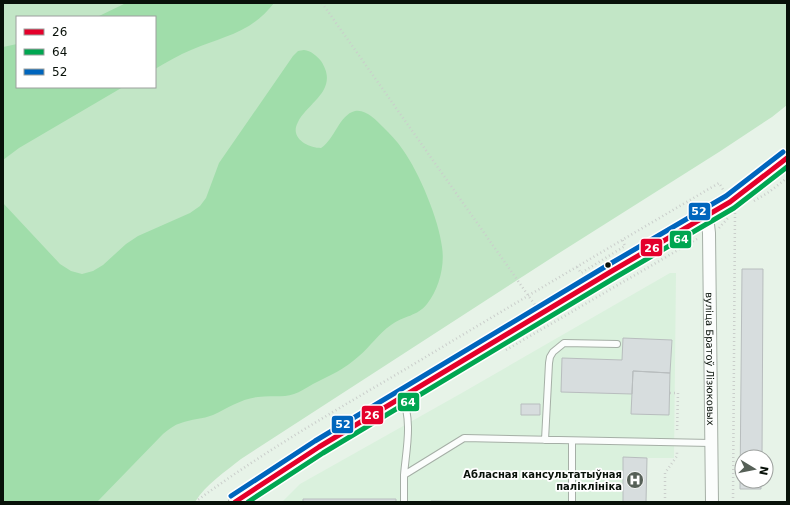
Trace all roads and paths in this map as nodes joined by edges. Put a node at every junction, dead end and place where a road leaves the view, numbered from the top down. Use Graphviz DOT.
graph roads {
  1 [pos="322,3"];
  2 [pos="787,158"];
  3 [pos="787,178"];
  4 [pos="769,192"];
  5 [pos="730,202"];
  6 [pos="707,216"];
  7 [pos="622,239"];
  8 [pos="577,267"];
  9 [pos="529,296"];
  10 [pos="542,314"];
  11 [pos="617,344"];
  12 [pos="402,397"];
  13 [pos="545,440"];
  14 [pos="572,441"];
  15 [pos="711,443"];
  16 [pos="404,475"];
  17 [pos="195,502"];
  18 [pos="235,502"];
  19 [pos="404,502"];
  20 [pos="572,502"];
  21 [pos="712,502"];
  22 [pos="733,502"];
  1 -- 9 [label="path"];
  2 -- 5 [label="street"];
  3 -- 4 [label="path"];
  5 -- 6 [label="street"];
  5 -- 7 [label="path"];
  5 -- 22 [label="path"];
  6 -- 10 [label="street"];
  6 -- 15 [label="street, вуліца Братоў Лізюковых"];
  7 -- 8 [label="path"];
  7 -- 8 [label="path"];
  8 -- 9 [label="path"];
  9 -- 10 [label="path"];
  9 -- 17 [label="path"];
  10 -- 12 [label="street"];
  11 -- 13 [label="lane"];
  12 -- 16 [label="lane"];
  12 -- 18 [label="street"];
  13 -- 14 [label="lane"];
  13 -- 16 [label="lane"];
  14 -- 15 [label="lane"];
  14 -- 20 [label="lane"];
  15 -- 21 [label="street, вуліца Братоў Лізюковых"];
  16 -- 19 [label="lane"];
}
